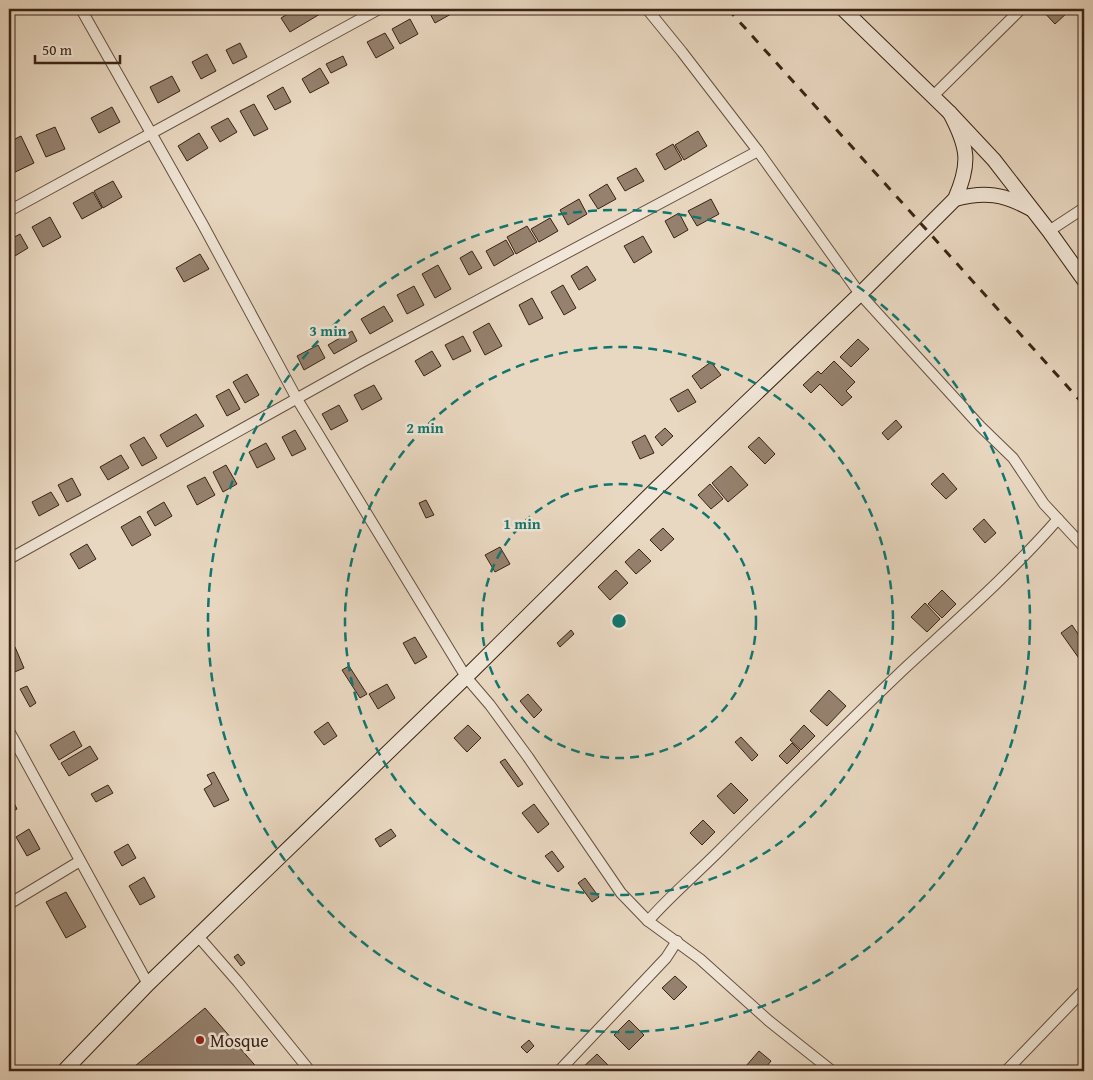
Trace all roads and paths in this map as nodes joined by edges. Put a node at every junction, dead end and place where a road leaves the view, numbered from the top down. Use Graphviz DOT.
graph roads {
  1 [pos="81,9"];
  2 [pos="379,9"];
  3 [pos="647,9"];
  4 [pos="843,9"];
  5 [pos="1021,9"];
  6 [pos="933,96"];
  7 [pos="950,113"];
  8 [pos="151,133"];
  9 [pos="758,151"];
  10 [pos="955,198"];
  11 [pos="1084,208"];
  12 [pos="9,211"];
  13 [pos="1034,211"];
  14 [pos="1049,231"];
  15 [pos="1084,280"];
  16 [pos="860,294"];
  17 [pos="297,399"];
  18 [pos="1058,519"];
  19 [pos="1084,547"];
  20 [pos="9,559"];
  21 [pos="466,677"];
  22 [pos="9,731"];
  23 [pos="80,861"];
  24 [pos="9,904"];
  25 [pos="648,921"];
  26 [pos="197,936"];
  27 [pos="677,941"];
  28 [pos="148,984"];
  29 [pos="1084,990"];
  30 [pos="64,1071"];
  31 [pos="310,1071"];
  32 [pos="559,1071"];
  33 [pos="832,1071"];
  34 [pos="1006,1071"];
  1 -- 8 [label="street"];
  2 -- 8 [label="street"];
  3 -- 9 [label="street"];
  4 -- 6 [label="street"];
  5 -- 6 [label="street"];
  6 -- 7 [label="street"];
  7 -- 10 [label="street"];
  7 -- 13 [label="street"];
  8 -- 12 [label="street"];
  8 -- 17 [label="street"];
  9 -- 16 [label="street"];
  9 -- 17 [label="street"];
  10 -- 13 [label="street"];
  10 -- 16 [label="street"];
  11 -- 14 [label="street"];
  13 -- 14 [label="street"];
  14 -- 15 [label="street"];
  16 -- 18 [label="street"];
  16 -- 21 [label="street"];
  17 -- 20 [label="street"];
  17 -- 21 [label="street"];
  18 -- 19 [label="street"];
  18 -- 25 [label="street"];
  21 -- 25 [label="street"];
  21 -- 26 [label="street"];
  22 -- 23 [label="street"];
  23 -- 24 [label="street"];
  23 -- 28 [label="street"];
  25 -- 27 [label="street"];
  26 -- 28 [label="street"];
  26 -- 31 [label="street"];
  27 -- 32 [label="street"];
  27 -- 33 [label="street"];
  28 -- 30 [label="street"];
  29 -- 34 [label="street"];
}
